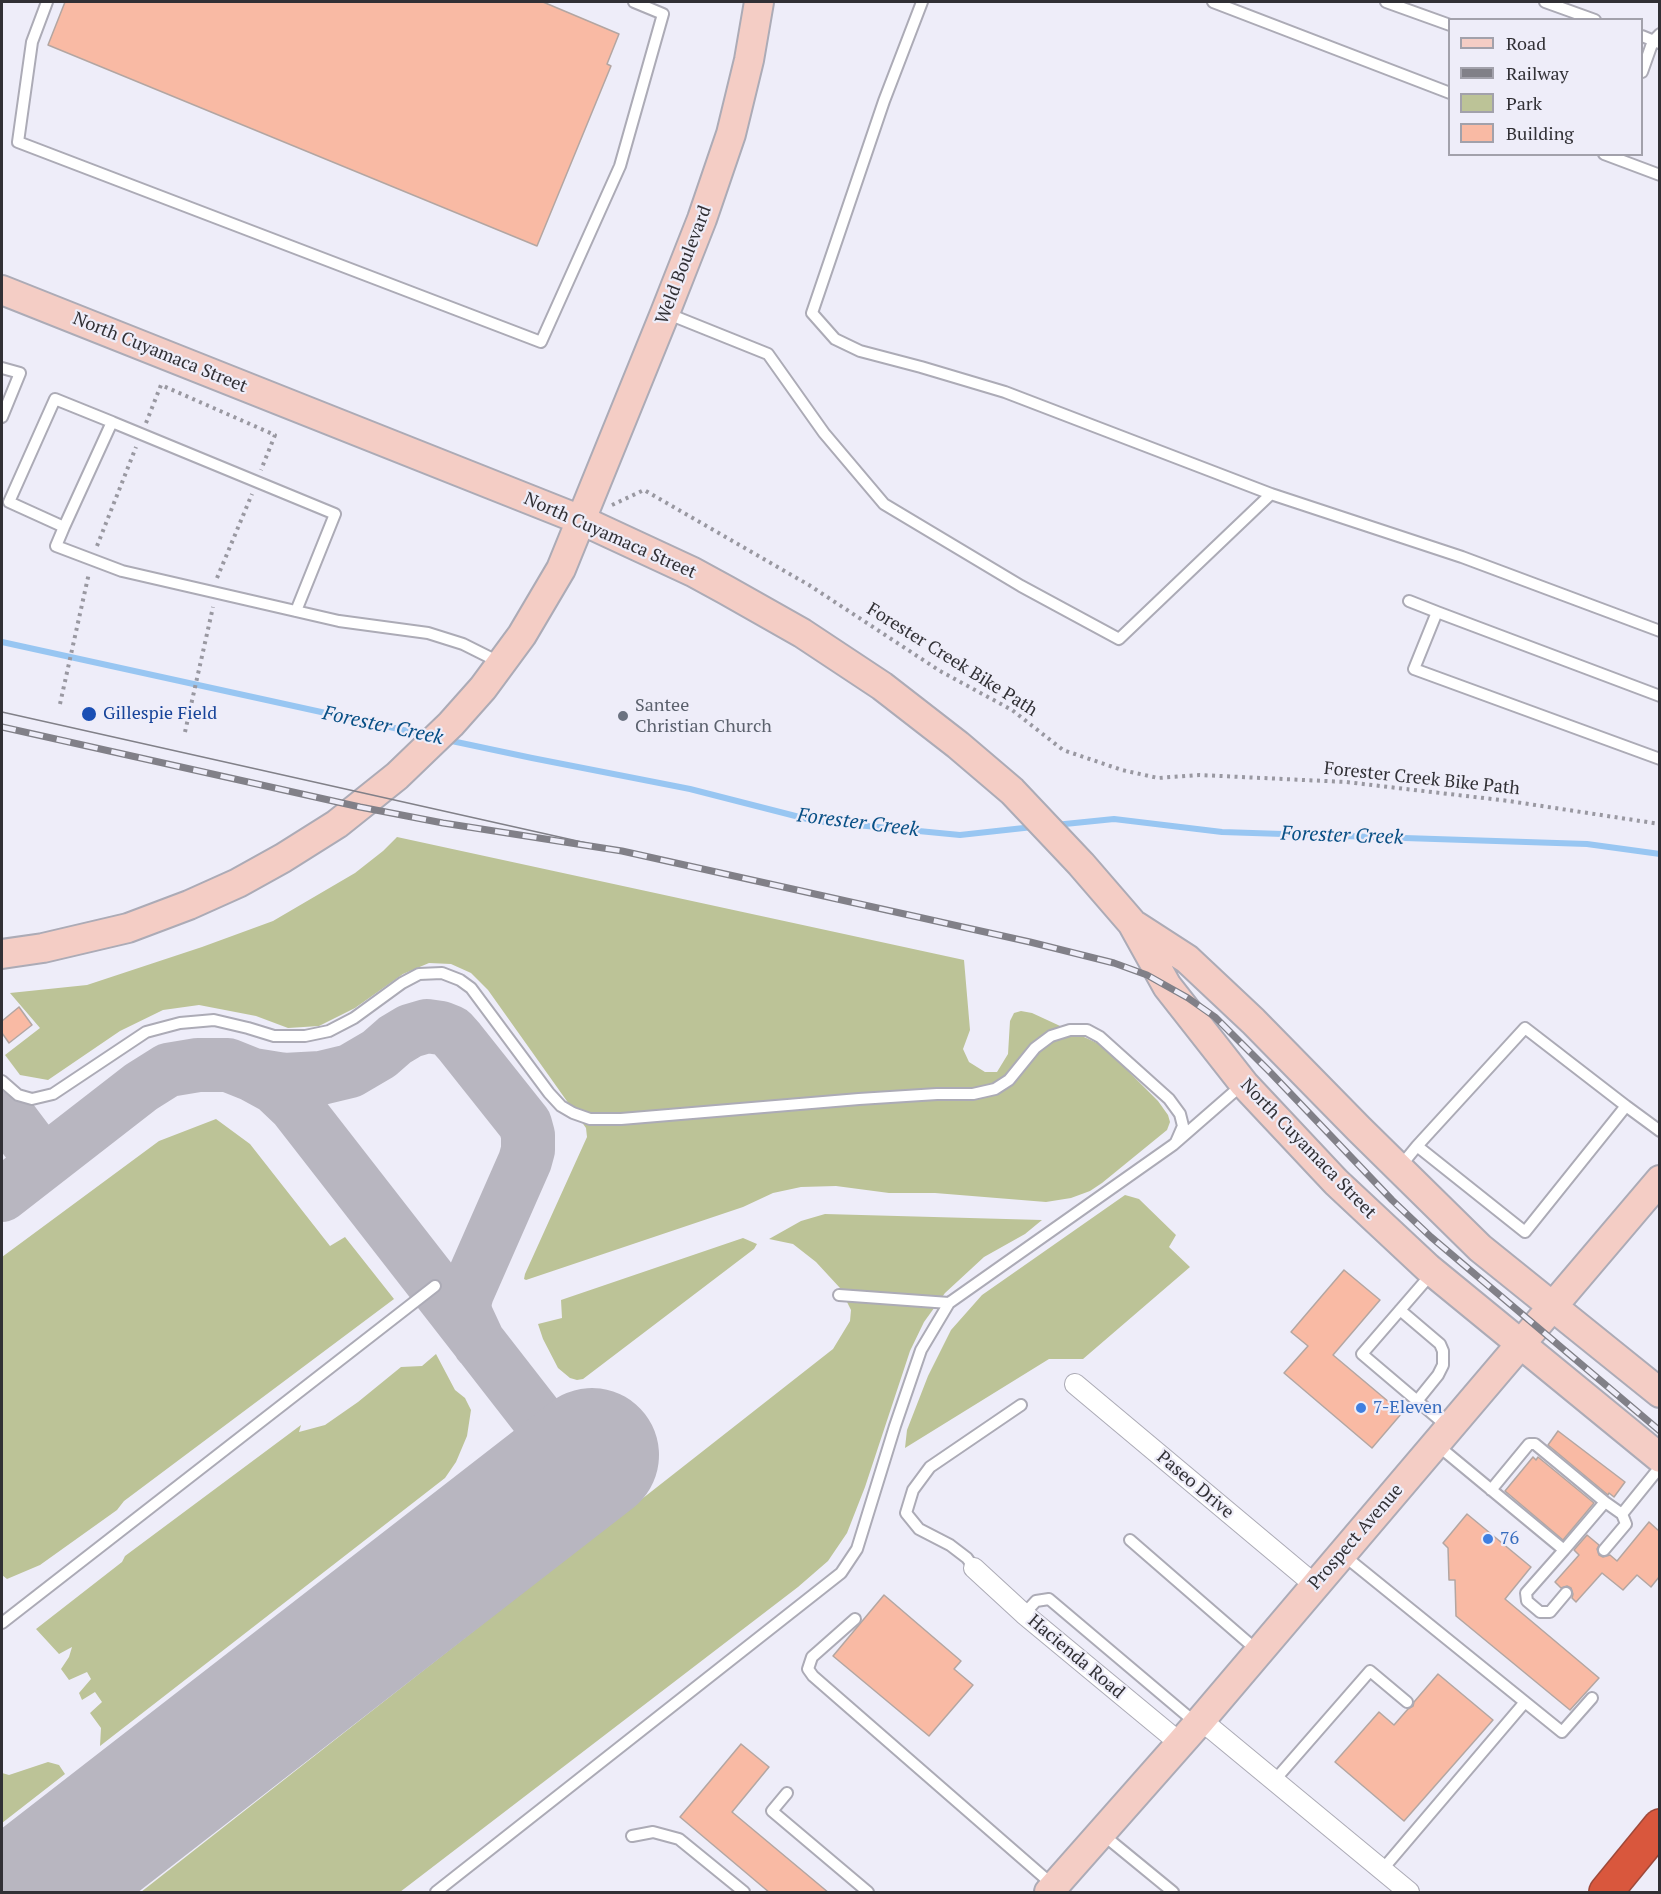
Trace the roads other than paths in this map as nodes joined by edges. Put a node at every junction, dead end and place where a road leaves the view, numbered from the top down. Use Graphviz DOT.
graph roads {
  1 [pos="47,2"];
  2 [pos="634,2"];
  3 [pos="759,2"];
  4 [pos="922,2"];
  5 [pos="1213,2"];
  6 [pos="1386,2"];
  7 [pos="1545,2"];
  8 [pos="1589,18"];
  9 [pos="1448,25"];
  10 [pos="1657,39"];
  11 [pos="1643,68"];
  12 [pos="1448,93"];
  13 [pos="1611,156"];
  14 [pos="1659,175"];
  15 [pos="2,290"];
  16 [pos="665,313"];
  17 [pos="2,368"];
  18 [pos="2,417"];
  19 [pos="112,422"];
  20 [pos="1271,494"];
  21 [pos="581,520"];
  22 [pos="64,527"];
  23 [pos="1409,601"];
  24 [pos="296,611"];
  25 [pos="1437,612"];
  26 [pos="1659,631"];
  27 [pos="502,663"];
  28 [pos="1659,696"];
  29 [pos="1659,759"];
  30 [pos="1132,923"];
  31 [pos="2,954"];
  32 [pos="2,1081"];
  33 [pos="1244,1084"];
  34 [pos="1626,1106"];
  35 [pos="1659,1131"];
  36 [pos="1176,1142"];
  37 [pos="1417,1146"];
  38 [pos="1399,1168"];
  39 [pos="1659,1180"];
  40 [pos="1433,1272"];
  41 [pos="435,1286"];
  42 [pos="839,1295"];
  43 [pos="949,1303"];
  44 [pos="1552,1306"];
  45 [pos="1400,1310"];
  46 [pos="1520,1344"];
  47 [pos="1075,1384"];
  48 [pos="1659,1393"];
  49 [pos="1417,1401"];
  50 [pos="1021,1405"];
  51 [pos="1442,1436"];
  52 [pos="1659,1458"];
  53 [pos="1556,1460"];
  54 [pos="1659,1467"];
  55 [pos="1547,1470"];
  56 [pos="1582,1483"];
  57 [pos="1491,1490"];
  58 [pos="1574,1493"];
  59 [pos="1605,1502"];
  60 [pos="1622,1514"];
  61 [pos="1130,1540"];
  62 [pos="1564,1550"];
  63 [pos="1604,1550"];
  64 [pos="1342,1554"];
  65 [pos="974,1568"];
  66 [pos="1315,1585"];
  67 [pos="1566,1593"];
  68 [pos="1024,1614"];
  69 [pos="855,1619"];
  70 [pos="2,1623"];
  71 [pos="1259,1652"];
  72 [pos="1592,1698"];
  73 [pos="1407,1702"];
  74 [pos="1525,1702"];
  75 [pos="1193,1729"];
  76 [pos="1274,1781"];
  77 [pos="787,1793"];
  78 [pos="1659,1826"];
  79 [pos="1101,1833"];
  80 [pos="632,1836"];
  81 [pos="1382,1870"];
  82 [pos="1052,1889"];
  83 [pos="436,1893"];
  84 [pos="744,1893"];
  85 [pos="868,1893"];
  86 [pos="1173,1893"];
  87 [pos="1408,1893"];
  88 [pos="1606,1893"];
  1 -- 2 [label="lane"];
  3 -- 16 [label="main road, Weld Boulevard"];
  4 -- 20 [label="lane"];
  5 -- 12 [label="lane"];
  6 -- 9 [label="lane"];
  7 -- 8 [label="lane"];
  10 -- 11 [label="lane"];
  13 -- 14 [label="lane"];
  15 -- 21 [label="main road, North Cuyamaca Street"];
  16 -- 20 [label="lane"];
  16 -- 21 [label="main road, Weld Boulevard"];
  17 -- 18 [label="lane"];
  19 -- 22 [label="lane"];
  19 -- 22 [label="lane"];
  19 -- 24 [label="lane"];
  20 -- 26 [label="lane"];
  21 -- 27 [label="main road, Weld Boulevard"];
  21 -- 30 [label="main road, North Cuyamaca Street"];
  22 -- 24 [label="lane"];
  23 -- 25 [label="lane"];
  24 -- 27 [label="lane"];
  25 -- 28 [label="lane"];
  25 -- 29 [label="lane"];
  27 -- 31 [label="main road, Weld Boulevard"];
  30 -- 33 [label="main road, North Cuyamaca Street"];
  30 -- 38 [label="main road, North Cuyamaca Street"];
  32 -- 36 [label="lane"];
  33 -- 36 [label="lane"];
  33 -- 40 [label="main road, North Cuyamaca Street"];
  34 -- 35 [label="lane"];
  34 -- 37 [label="lane"];
  34 -- 37 [label="lane"];
  36 -- 43 [label="lane"];
  37 -- 38 [label="lane"];
  38 -- 44 [label="main road, North Cuyamaca Street"];
  39 -- 44 [label="main road, Prospect Avenue"];
  40 -- 45 [label="lane"];
  40 -- 46 [label="main road, North Cuyamaca Street"];
  41 -- 70 [label="lane"];
  42 -- 43 [label="lane"];
  43 -- 83 [label="lane"];
  44 -- 46 [label="main road, Prospect Avenue"];
  44 -- 48 [label="main road, North Cuyamaca Street"];
  45 -- 49 [label="lane"];
  45 -- 49 [label="lane"];
  46 -- 51 [label="main road, Prospect Avenue"];
  46 -- 52 [label="main road, North Cuyamaca Street"];
  47 -- 66 [label="street, Paseo Drive"];
  49 -- 51 [label="lane"];
  50 -- 65 [label="lane"];
  51 -- 57 [label="lane"];
  51 -- 64 [label="main road, Prospect Avenue"];
  53 -- 55 [label="lane"];
  53 -- 56 [label="lane"];
  53 -- 57 [label="lane"];
  54 -- 60 [label="lane"];
  56 -- 58 [label="lane"];
  56 -- 59 [label="lane"];
  57 -- 62 [label="lane"];
  59 -- 60 [label="lane"];
  59 -- 62 [label="lane"];
  60 -- 63 [label="lane"];
  61 -- 71 [label="lane"];
  62 -- 67 [label="lane"];
  64 -- 66 [label="main road, Prospect Avenue"];
  64 -- 74 [label="lane"];
  65 -- 68 [label="street, Hacienda Road"];
  66 -- 71 [label="main road, Prospect Avenue"];
  68 -- 75 [label="street, Hacienda Road"];
  68 -- 75 [label="lane"];
  69 -- 82 [label="lane"];
  71 -- 75 [label="main road, Prospect Avenue"];
  72 -- 74 [label="lane"];
  73 -- 76 [label="lane"];
  74 -- 81 [label="lane"];
  75 -- 76 [label="street, Hacienda Road"];
  75 -- 79 [label="main road, Prospect Avenue"];
  76 -- 81 [label="street, Hacienda Road"];
  77 -- 85 [label="lane"];
  78 -- 88 [label="highway"];
  79 -- 82 [label="main road, Prospect Avenue"];
  79 -- 86 [label="lane"];
  80 -- 84 [label="lane"];
  81 -- 87 [label="street, Hacienda Road"];
}
